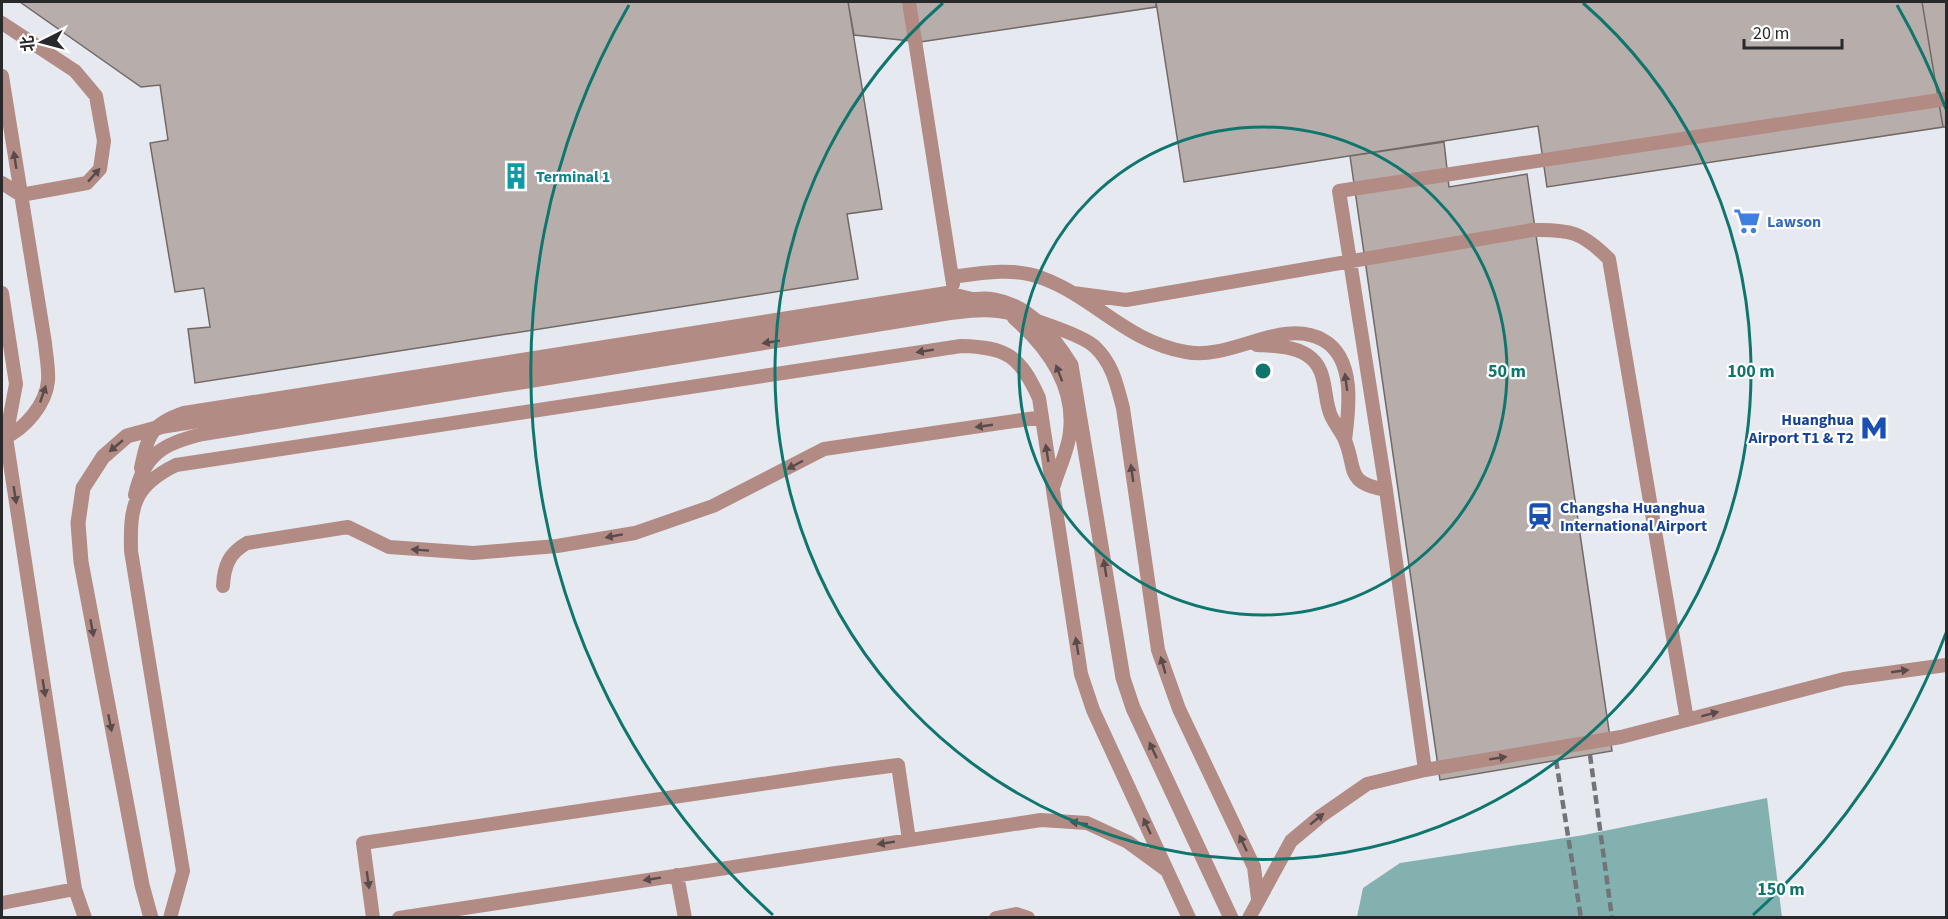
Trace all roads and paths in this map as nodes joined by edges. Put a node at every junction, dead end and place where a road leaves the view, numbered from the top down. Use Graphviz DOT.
graph roads {
  1 [pos="909,2"];
  2 [pos="2,23"];
  3 [pos="2,76"];
  4 [pos="1947,99"];
  5 [pos="2,183"];
  6 [pos="21,195"];
  7 [pos="1351,260"];
  8 [pos="952,277"];
  9 [pos="2,293"];
  10 [pos="1073,293"];
  11 [pos="947,294"];
  12 [pos="1008,313"];
  13 [pos="1251,344"];
  14 [pos="1042,417"];
  15 [pos="4,438"];
  16 [pos="1345,440"];
  17 [pos="140,473"];
  18 [pos="1053,490"];
  19 [pos="1386,490"];
  20 [pos="133,503"];
  21 [pos="223,586"];
  22 [pos="1947,665"];
  23 [pos="1687,720"];
  24 [pos="1425,770"];
  25 [pos="909,840"];
  26 [pos="1167,870"];
  27 [pos="677,875"];
  28 [pos="75,889"];
  29 [pos="1258,899"];
  30 [pos="2,903"];
  31 [pos="85,918"];
  32 [pos="151,918"];
  33 [pos="170,918"];
  34 [pos="373,918"];
  35 [pos="399,918"];
  36 [pos="685,918"];
  37 [pos="996,918"];
  38 [pos="1028,918"];
  39 [pos="1189,918"];
  40 [pos="1231,918"];
  41 [pos="1249,918"];
  1 -- 8 [label="lane"];
  6 -- 2 [label="lane, one-way"];
  6 -- 3 [label="lane, one-way"];
  4 -- 7 [label="lane"];
  5 -- 6 [label="lane"];
  15 -- 6 [label="lane, one-way"];
  7 -- 10 [label="lane"];
  7 -- 19 [label="lane"];
  7 -- 23 [label="lane"];
  8 -- 10 [label="lane"];
  8 -- 11 [label="lane"];
  9 -- 15 [label="lane"];
  10 -- 13 [label="lane"];
  11 -- 12 [label="lane"];
  11 -- 17 [label="lane"];
  12 -- 17 [label="lane, one-way"];
  18 -- 12 [label="lane, one-way"];
  29 -- 12 [label="lane, one-way"];
  13 -- 16 [label="lane"];
  16 -- 13 [label="lane, one-way"];
  18 -- 14 [label="lane, one-way"];
  14 -- 20 [label="lane, one-way"];
  14 -- 21 [label="lane, one-way"];
  15 -- 28 [label="lane, one-way"];
  16 -- 19 [label="lane"];
  17 -- 20 [label="lane"];
  26 -- 18 [label="lane, one-way"];
  19 -- 24 [label="lane"];
  20 -- 33 [label="lane"];
  23 -- 22 [label="lane, one-way"];
  24 -- 23 [label="lane, one-way"];
  29 -- 24 [label="lane, one-way"];
  26 -- 25 [label="lane, one-way"];
  25 -- 27 [label="lane, one-way"];
  25 -- 34 [label="lane, one-way"];
  26 -- 39 [label="lane"];
  27 -- 35 [label="lane, one-way"];
  27 -- 36 [label="lane"];
  28 -- 30 [label="lane"];
  28 -- 31 [label="lane"];
  29 -- 41 [label="lane"];
  40 -- 32 [label="street, one-way"];
  37 -- 38 [label="lane"];
}
